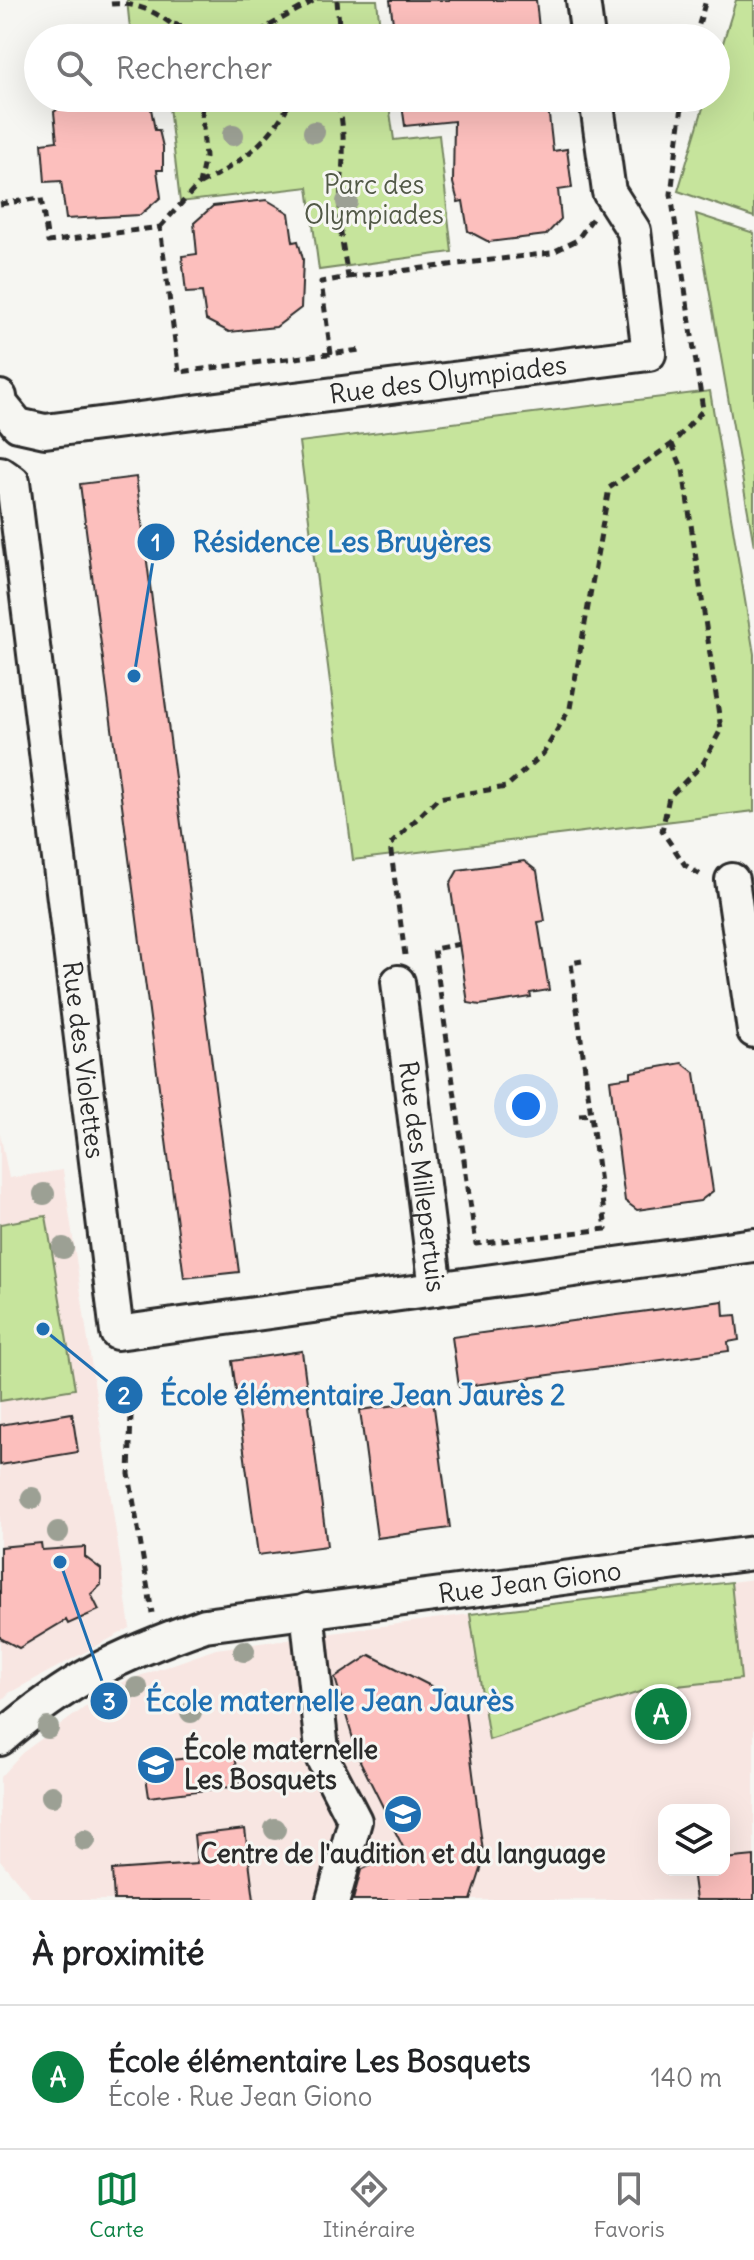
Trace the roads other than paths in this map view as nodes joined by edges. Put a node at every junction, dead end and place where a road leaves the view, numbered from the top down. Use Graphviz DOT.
graph roads {
  1 [pos="583,0"];
  2 [pos="586,24"];
  3 [pos="598,112"];
  4 [pos="0,397"];
  5 [pos="0,473"];
  6 [pos="732,880"];
  7 [pos="398,982"];
  8 [pos="754,1031"];
  9 [pos="754,1245"];
  10 [pos="436,1289"];
  11 [pos="754,1553"];
  12 [pos="307,1610"];
  13 [pos="0,1739"];
  14 [pos="333,1900"];
  1 -- 2 [label="street"];
  3 -- 4 [label="street, Rue des Olympiades"];
  5 -- 10 [label="street, Rue des Violettes"];
  6 -- 8 [label="street"];
  7 -- 10 [label="street, Rue des Millepertuis"];
  9 -- 10 [label="street, Rue des Millepertuis"];
  11 -- 12 [label="street, Rue Jean Giono"];
  12 -- 13 [label="street, Rue Jean Giono"];
  12 -- 14 [label="street"];
}
